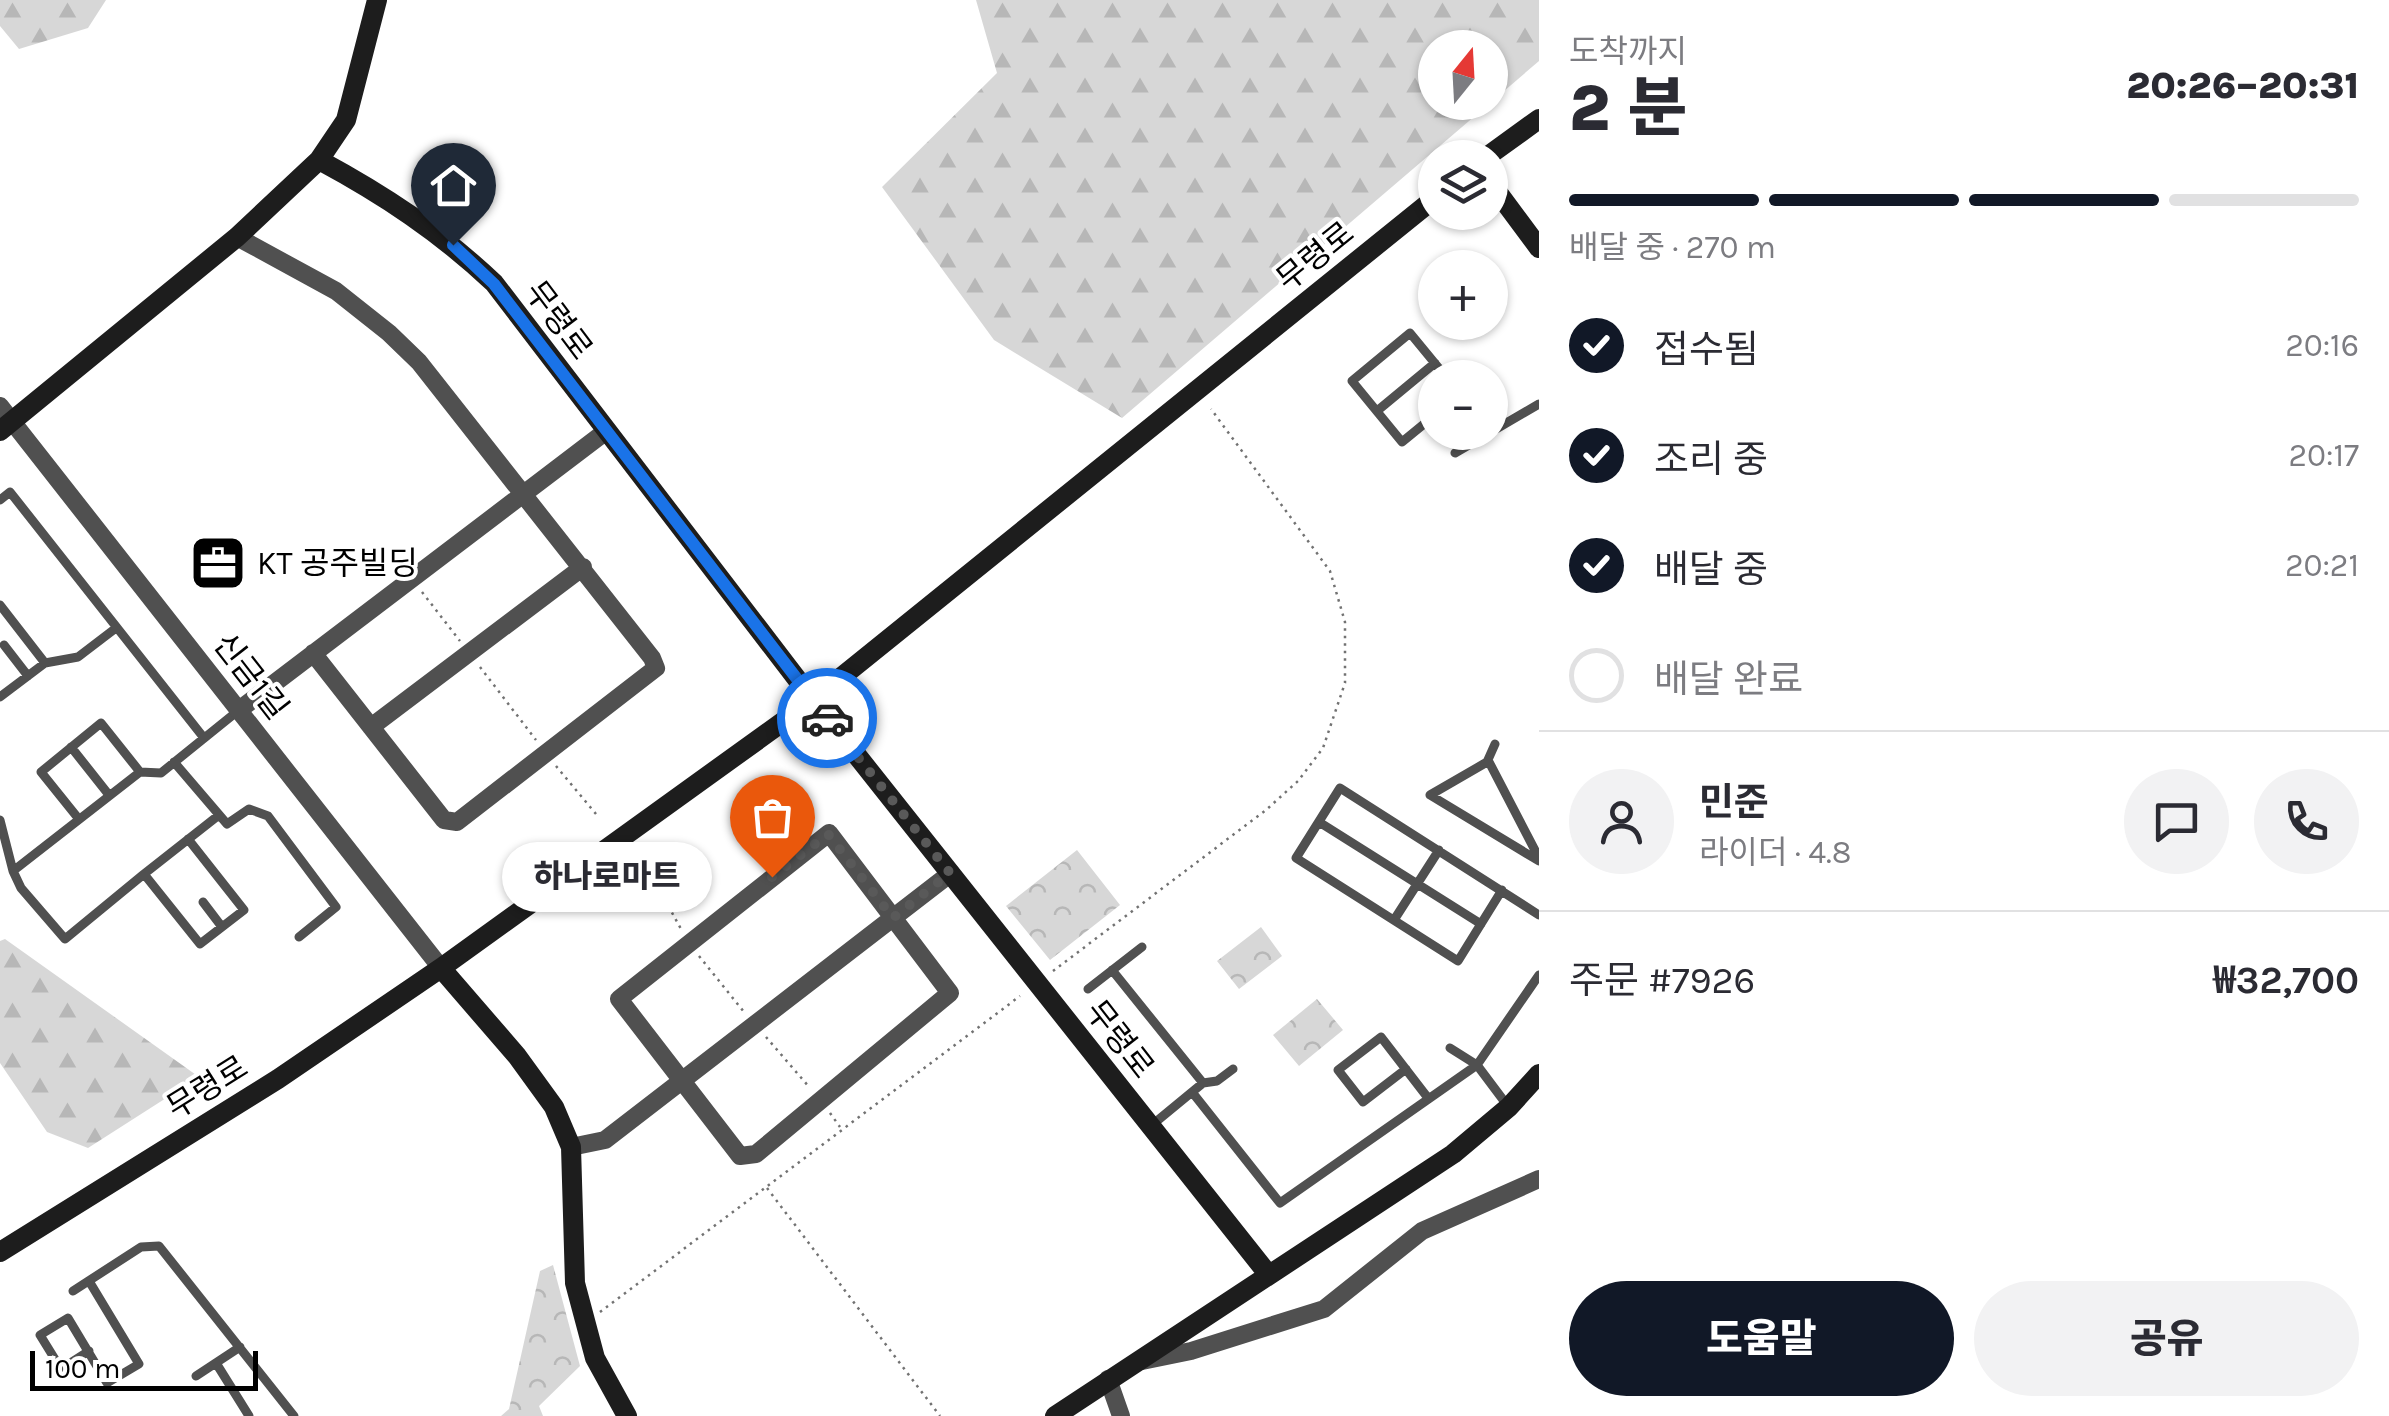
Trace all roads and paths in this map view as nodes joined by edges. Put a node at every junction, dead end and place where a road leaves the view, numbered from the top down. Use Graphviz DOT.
graph roads {
  1 [pos="378,0"];
  2 [pos="1539,103"];
  3 [pos="1531,123"];
  4 [pos="1508,140"];
  5 [pos="319,160"];
  6 [pos="1508,206"];
  7 [pos="1418,212"];
  8 [pos="238,237"];
  9 [pos="1539,248"];
  10 [pos="1433,360"];
  11 [pos="1418,378"];
  12 [pos="1539,404"];
  13 [pos="1211,409"];
  14 [pos="1377,411"];
  15 [pos="4,419"];
  16 [pos="1508,421"];
  17 [pos="1418,429"];
  18 [pos="606,432"];
  19 [pos="1461,450"];
  20 [pos="1455,454"];
  21 [pos="525,493"];
  22 [pos="0,500"];
  23 [pos="584,567"];
  24 [pos="412,579"];
  25 [pos="0,606"];
  26 [pos="116,628"];
  27 [pos="4,645"];
  28 [pos="313,653"];
  29 [pos="469,653"];
  30 [pos="44,663"];
  31 [pos="28,676"];
  32 [pos="0,697"];
  33 [pos="813,700"];
  34 [pos="239,710"];
  35 [pos="371,727"];
  36 [pos="204,738"];
  37 [pos="1494,744"];
  38 [pos="71,748"];
  39 [pos="546,753"];
  40 [pos="1488,760"];
  41 [pos="174,762"];
  42 [pos="140,772"];
  43 [pos="108,796"];
  44 [pos="596,814"];
  45 [pos="220,815"];
  46 [pos="78,818"];
  47 [pos="0,820"];
  48 [pos="1319,822"];
  49 [pos="188,840"];
  50 [pos="1439,850"];
  51 [pos="643,860"];
  52 [pos="1539,860"];
  53 [pos="13,871"];
  54 [pos="950,873"];
  55 [pos="144,874"];
  56 [pos="1417,884"];
  57 [pos="1502,890"];
  58 [pos="203,902"];
  59 [pos="1539,914"];
  60 [pos="893,918"];
  61 [pos="1394,920"];
  62 [pos="1480,924"];
  63 [pos="222,927"];
  64 [pos="299,937"];
  65 [pos="688,942"];
  66 [pos="1142,947"];
  67 [pos="441,968"];
  68 [pos="1053,970"];
  69 [pos="1112,970"];
  70 [pos="1539,974"];
  71 [pos="1088,988"];
  72 [pos="1020,996"];
  73 [pos="755,1026"];
  74 [pos="1450,1048"];
  75 [pos="1478,1065"];
  76 [pos="1232,1068"];
  77 [pos="1406,1069"];
  78 [pos="1539,1074"];
  79 [pos="684,1081"];
  80 [pos="1203,1084"];
  81 [pos="1192,1092"];
  82 [pos="1428,1098"];
  83 [pos="820,1100"];
  84 [pos="1509,1107"];
  85 [pos="1150,1126"];
  86 [pos="842,1130"];
  87 [pos="571,1147"];
  88 [pos="1539,1179"];
  89 [pos="766,1187"];
  90 [pos="0,1252"];
  91 [pos="1268,1274"];
  92 [pos="89,1281"];
  93 [pos="73,1292"];
  94 [pos="598,1312"];
  95 [pos="240,1347"];
  96 [pos="89,1352"];
  97 [pos="216,1362"];
  98 [pos="1132,1363"];
  99 [pos="196,1376"];
  100 [pos="1108,1379"];
  101 [pos="249,1416"];
  102 [pos="294,1416"];
  103 [pos="626,1416"];
  104 [pos="940,1416"];
  105 [pos="1055,1416"];
  106 [pos="1121,1416"];
  1 -- 5 [label="street"];
  2 -- 3 [label="street"];
  3 -- 4 [label="street"];
  5 -- 8 [label="street, 신금1길"];
  5 -- 18 [label="street, 무령로"];
  6 -- 9 [label="street"];
  7 -- 33 [label="street, 무령로"];
  8 -- 15 [label="street, 신금1길"];
  8 -- 21 [label="street"];
  10 -- 14 [label="lane"];
  11 -- 14 [label="lane"];
  12 -- 16 [label="lane"];
  13 -- 68 [label="path"];
  14 -- 17 [label="lane"];
  15 -- 34 [label="street, 신금1길"];
  18 -- 21 [label="street"];
  18 -- 33 [label="street, 무령로"];
  19 -- 20 [label="lane"];
  21 -- 23 [label="street"];
  21 -- 24 [label="street"];
  22 -- 26 [label="lane"];
  23 -- 29 [label="street"];
  23 -- 39 [label="street"];
  24 -- 28 [label="street"];
  24 -- 29 [label="path"];
  25 -- 30 [label="lane"];
  26 -- 30 [label="lane"];
  26 -- 36 [label="lane"];
  27 -- 31 [label="lane"];
  28 -- 34 [label="street"];
  28 -- 35 [label="street"];
  29 -- 35 [label="street"];
  29 -- 39 [label="path"];
  30 -- 31 [label="lane"];
  31 -- 32 [label="lane"];
  33 -- 54 [label="street, 무령로"];
  33 -- 67 [label="street, 무령로"];
  34 -- 36 [label="lane"];
  34 -- 67 [label="street, 신금1길"];
  35 -- 39 [label="street"];
  36 -- 41 [label="lane"];
  37 -- 40 [label="lane"];
  38 -- 42 [label="lane"];
  38 -- 43 [label="lane"];
  38 -- 46 [label="lane"];
  39 -- 44 [label="path"];
  40 -- 52 [label="lane"];
  40 -- 52 [label="lane"];
  41 -- 42 [label="lane"];
  41 -- 45 [label="lane"];
  42 -- 43 [label="lane"];
  43 -- 46 [label="lane"];
  45 -- 49 [label="lane"];
  45 -- 64 [label="lane"];
  46 -- 53 [label="lane"];
  47 -- 53 [label="lane"];
  48 -- 50 [label="lane"];
  48 -- 56 [label="lane"];
  48 -- 61 [label="lane"];
  49 -- 55 [label="lane"];
  49 -- 63 [label="lane"];
  50 -- 56 [label="lane"];
  50 -- 57 [label="lane"];
  51 -- 65 [label="path"];
  53 -- 55 [label="lane"];
  54 -- 60 [label="street"];
  54 -- 85 [label="street, 무령로"];
  55 -- 63 [label="lane"];
  56 -- 61 [label="lane"];
  56 -- 62 [label="lane"];
  57 -- 59 [label="lane"];
  57 -- 62 [label="lane"];
  58 -- 63 [label="lane"];
  60 -- 65 [label="street"];
  60 -- 73 [label="street"];
  60 -- 83 [label="street"];
  61 -- 62 [label="lane"];
  65 -- 73 [label="path"];
  65 -- 79 [label="street"];
  66 -- 69 [label="lane"];
  67 -- 87 [label="street"];
  67 -- 90 [label="street, 무령로"];
  69 -- 71 [label="lane"];
  69 -- 80 [label="lane"];
  70 -- 75 [label="lane"];
  72 -- 86 [label="path"];
  73 -- 79 [label="street"];
  73 -- 83 [label="path"];
  74 -- 75 [label="lane"];
  75 -- 82 [label="lane"];
  75 -- 84 [label="lane"];
  76 -- 80 [label="lane"];
  77 -- 77 [label="lane"];
  77 -- 82 [label="lane"];
  78 -- 84 [label="street"];
  79 -- 83 [label="street"];
  79 -- 87 [label="street"];
  80 -- 81 [label="lane"];
  81 -- 82 [label="lane"];
  81 -- 85 [label="lane"];
  83 -- 86 [label="path"];
  84 -- 91 [label="street"];
  85 -- 91 [label="street, 무령로"];
  86 -- 89 [label="path"];
  87 -- 103 [label="street"];
  88 -- 98 [label="street"];
  89 -- 94 [label="path"];
  89 -- 104 [label="path"];
  91 -- 98 [label="street"];
  92 -- 93 [label="lane"];
  92 -- 95 [label="lane"];
  92 -- 96 [label="lane"];
  95 -- 97 [label="lane"];
  95 -- 102 [label="lane"];
  96 -- 96 [label="lane"];
  97 -- 99 [label="lane"];
  97 -- 101 [label="lane"];
  98 -- 100 [label="street"];
  100 -- 105 [label="street"];
  100 -- 106 [label="street"];
}
